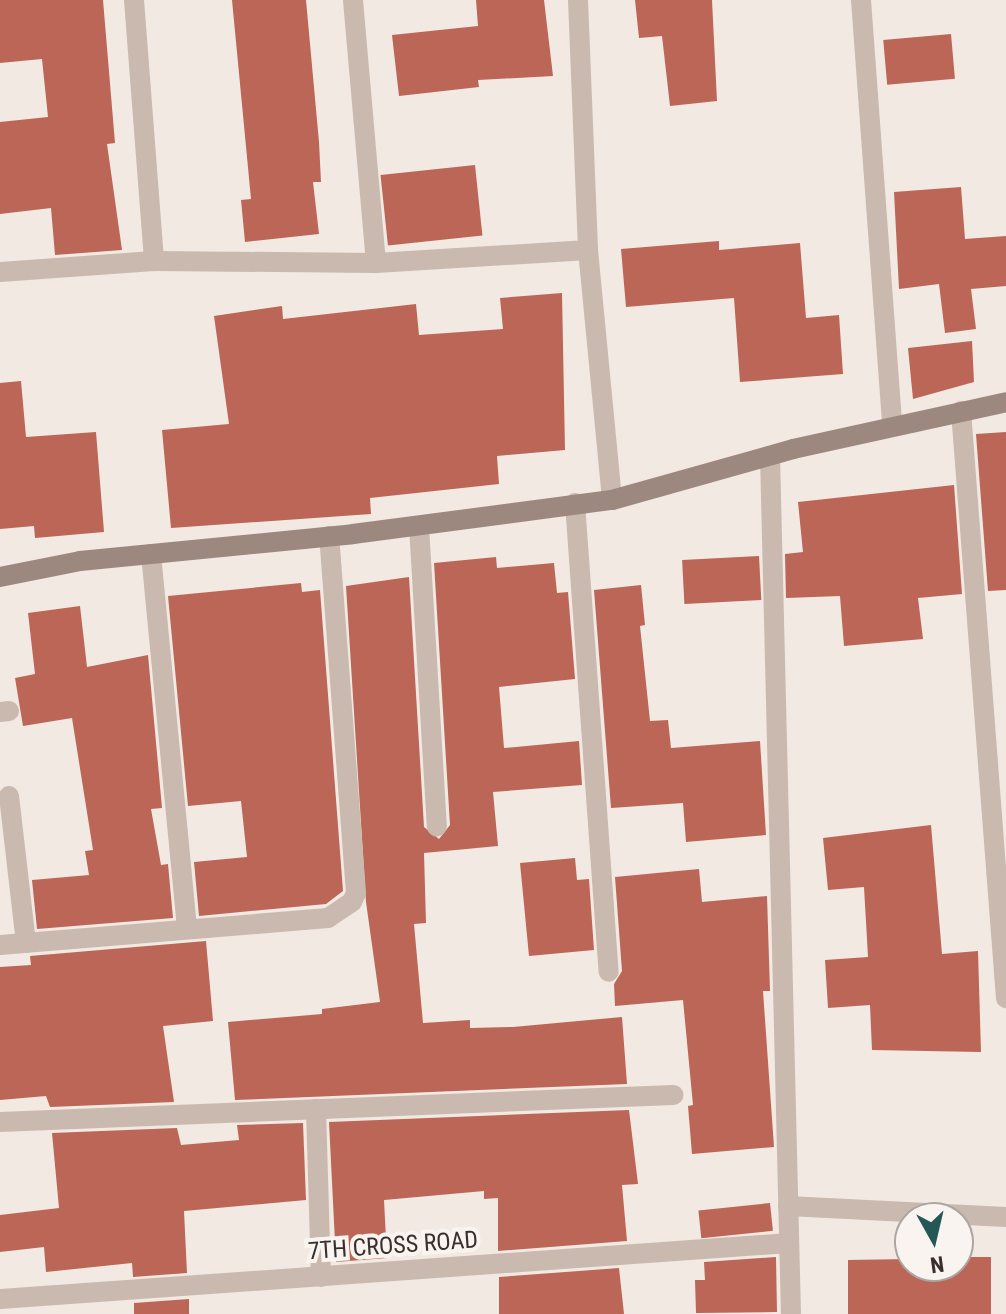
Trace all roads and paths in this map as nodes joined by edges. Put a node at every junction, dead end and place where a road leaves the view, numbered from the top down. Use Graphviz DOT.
graph roads {
  1 [pos="134,0"];
  2 [pos="353,0"];
  3 [pos="578,0"];
  4 [pos="861,0"];
  5 [pos="588,250"];
  6 [pos="154,261"];
  7 [pos="376,263"];
  8 [pos="0,272"];
  9 [pos="1006,402"];
  10 [pos="961,411"];
  11 [pos="892,427"];
  12 [pos="770,456"];
  13 [pos="612,500"];
  14 [pos="575,503"];
  15 [pos="419,526"];
  16 [pos="329,536"];
  17 [pos="151,554"];
  18 [pos="0,577"];
  19 [pos="9,796"];
  20 [pos="437,826"];
  21 [pos="187,927"];
  22 [pos="26,943"];
  23 [pos="0,945"];
  24 [pos="609,972"];
  25 [pos="1006,998"];
  26 [pos="673,1095"];
  27 [pos="316,1109"];
  28 [pos="0,1122"];
  29 [pos="788,1206"];
  30 [pos="1006,1217"];
  31 [pos="789,1243"];
  32 [pos="321,1277"];
  33 [pos="6,1303"];
  34 [pos="791,1314"];
  1 -- 6 [label="street"];
  2 -- 7 [label="street"];
  3 -- 5 [label="street"];
  4 -- 11 [label="street"];
  5 -- 7 [label="street"];
  5 -- 13 [label="street"];
  6 -- 7 [label="street"];
  6 -- 8 [label="street"];
  9 -- 10 [label="street"];
  10 -- 11 [label="street"];
  10 -- 25 [label="street"];
  11 -- 12 [label="street"];
  12 -- 13 [label="street"];
  12 -- 29 [label="street"];
  13 -- 14 [label="street"];
  14 -- 15 [label="street"];
  14 -- 24 [label="street"];
  15 -- 16 [label="street"];
  15 -- 20 [label="street"];
  16 -- 17 [label="street"];
  16 -- 21 [label="street"];
  17 -- 18 [label="street"];
  17 -- 21 [label="street"];
  19 -- 22 [label="street"];
  21 -- 22 [label="street"];
  22 -- 23 [label="street"];
  26 -- 27 [label="street"];
  27 -- 28 [label="street"];
  27 -- 32 [label="street"];
  29 -- 30 [label="street"];
  29 -- 31 [label="street"];
  31 -- 32 [label="street, 7TH CROSS ROAD"];
  31 -- 34 [label="street"];
  32 -- 33 [label="street, 7TH CROSS ROAD"];
}
